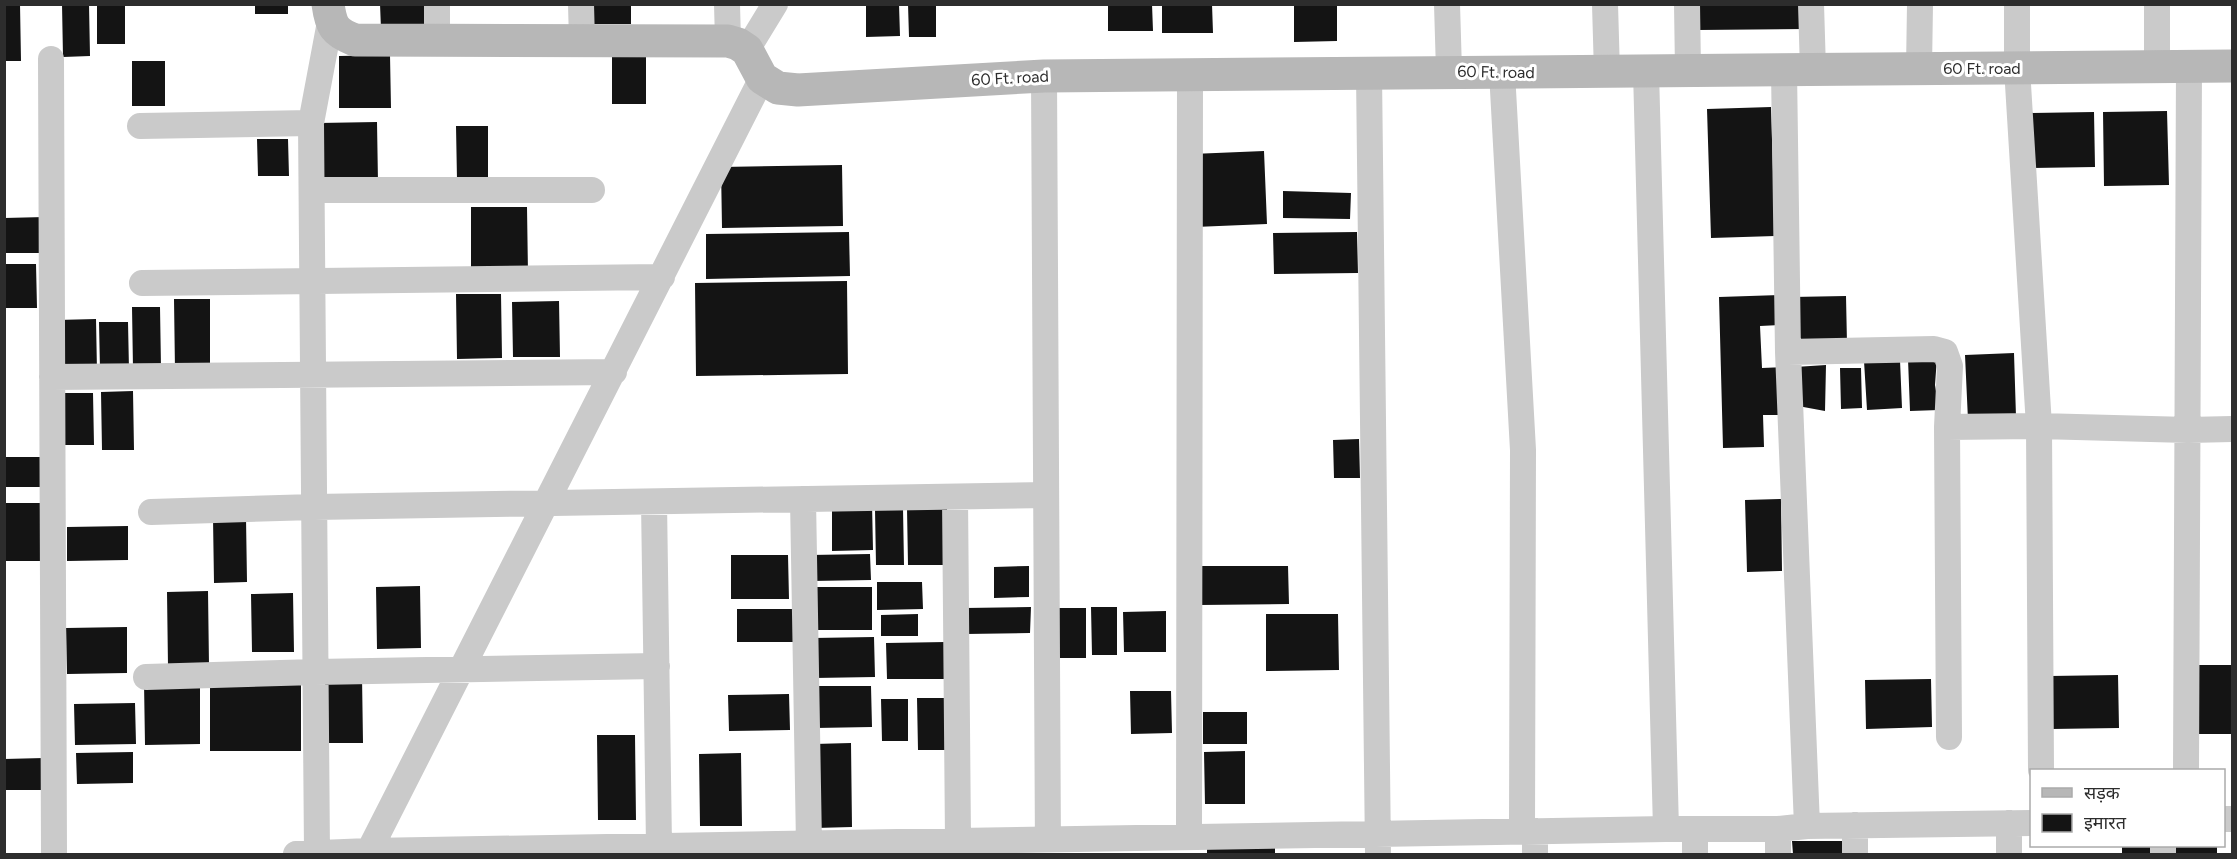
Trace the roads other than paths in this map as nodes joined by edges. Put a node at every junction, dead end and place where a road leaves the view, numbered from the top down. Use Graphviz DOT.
graph roads {
  1 [pos="437,4"];
  2 [pos="581,4"];
  3 [pos="727,4"];
  4 [pos="775,4"];
  5 [pos="1447,4"];
  6 [pos="1605,4"];
  7 [pos="1687,4"];
  8 [pos="1811,4"];
  9 [pos="1920,4"];
  10 [pos="2017,4"];
  11 [pos="2157,4"];
  12 [pos="329,13"];
  13 [pos="437,40"];
  14 [pos="582,41"];
  15 [pos="746,57"];
  16 [pos="51,59"];
  17 [pos="2157,66"];
  18 [pos="2232,66"];
  19 [pos="2189,67"];
  20 [pos="2017,68"];
  21 [pos="1919,69"];
  22 [pos="1688,70"];
  23 [pos="1798,70"];
  24 [pos="1449,71"];
  25 [pos="1646,71"];
  26 [pos="1502,72"];
  27 [pos="1370,73"];
  28 [pos="1607,73"];
  29 [pos="1191,75"];
  30 [pos="1044,76"];
  31 [pos="311,123"];
  32 [pos="140,126"];
  33 [pos="312,190"];
  34 [pos="592,190"];
  35 [pos="662,277"];
  36 [pos="312,282"];
  37 [pos="142,283"];
  38 [pos="1788,352"];
  39 [pos="614,372"];
  40 [pos="313,375"];
  41 [pos="52,377"];
  42 [pos="2039,426"];
  43 [pos="1947,427"];
  44 [pos="2232,429"];
  45 [pos="2188,430"];
  46 [pos="1046,495"];
  47 [pos="955,497"];
  48 [pos="803,499"];
  49 [pos="654,502"];
  50 [pos="548,503"];
  51 [pos="314,507"];
  52 [pos="151,512"];
  53 [pos="657,666"];
  54 [pos="462,669"];
  55 [pos="316,672"];
  56 [pos="146,677"];
  57 [pos="1949,737"];
  58 [pos="2041,769"];
  59 [pos="2186,769"];
  60 [pos="2020,823"];
  61 [pos="1855,825"];
  62 [pos="1806,826"];
  63 [pos="1666,829"];
  64 [pos="1695,829"];
  65 [pos="1778,829"];
  66 [pos="1531,839"];
  67 [pos="958,841"];
  68 [pos="1196,843"];
  69 [pos="809,844"];
  70 [pos="1378,844"];
  71 [pos="659,846"];
  72 [pos="1048,847"];
  73 [pos="880,849"];
  74 [pos="369,851"];
  75 [pos="452,852"];
  76 [pos="307,854"];
  77 [pos="54,855"];
  78 [pos="1695,855"];
  79 [pos="1778,855"];
  80 [pos="1855,855"];
  81 [pos="2009,855"];
  1 -- 13 [label="street"];
  2 -- 14 [label="street"];
  3 -- 15 [label="street"];
  4 -- 15 [label="street"];
  5 -- 24 [label="street"];
  6 -- 28 [label="street"];
  7 -- 22 [label="street"];
  8 -- 23 [label="street"];
  9 -- 21 [label="street"];
  10 -- 20 [label="street"];
  11 -- 17 [label="street"];
  12 -- 13 [label="street"];
  12 -- 31 [label="street"];
  13 -- 14 [label="street"];
  14 -- 15 [label="street"];
  15 -- 30 [label="street, 60 Ft. road"];
  15 -- 35 [label="street"];
  16 -- 41 [label="street"];
  17 -- 19 [label="street, 60 Ft. road"];
  17 -- 20 [label="street, 60 Ft. road"];
  18 -- 19 [label="street, 60 Ft. road"];
  19 -- 45 [label="street"];
  20 -- 21 [label="street, 60 Ft. road"];
  20 -- 42 [label="street"];
  21 -- 23 [label="street, 60 Ft. road"];
  22 -- 23 [label="street, 60 Ft. road"];
  22 -- 25 [label="street, 60 Ft. road"];
  23 -- 38 [label="street"];
  24 -- 26 [label="street, 60 Ft. road"];
  24 -- 27 [label="street, 60 Ft. road"];
  25 -- 28 [label="street, 60 Ft. road"];
  25 -- 63 [label="street"];
  26 -- 28 [label="street, 60 Ft. road"];
  26 -- 66 [label="street"];
  27 -- 29 [label="street, 60 Ft. road"];
  27 -- 70 [label="street"];
  29 -- 30 [label="street, 60 Ft. road"];
  29 -- 68 [label="street"];
  30 -- 46 [label="street"];
  31 -- 32 [label="street"];
  31 -- 33 [label="street"];
  33 -- 34 [label="street"];
  33 -- 36 [label="street"];
  35 -- 36 [label="street"];
  35 -- 39 [label="street"];
  36 -- 37 [label="street"];
  36 -- 40 [label="street"];
  38 -- 43 [label="street"];
  38 -- 62 [label="street"];
  39 -- 40 [label="street"];
  39 -- 50 [label="street"];
  40 -- 41 [label="street"];
  40 -- 51 [label="street"];
  41 -- 77 [label="street"];
  42 -- 43 [label="street"];
  42 -- 45 [label="street"];
  42 -- 58 [label="street"];
  43 -- 57 [label="street"];
  44 -- 45 [label="street"];
  45 -- 59 [label="street"];
  46 -- 47 [label="street"];
  46 -- 72 [label="street"];
  47 -- 48 [label="street"];
  47 -- 67 [label="street"];
  48 -- 49 [label="street"];
  48 -- 69 [label="street"];
  49 -- 50 [label="street"];
  49 -- 53 [label="street"];
  50 -- 51 [label="street"];
  50 -- 54 [label="street"];
  51 -- 52 [label="street"];
  51 -- 55 [label="street"];
  53 -- 54 [label="street"];
  53 -- 71 [label="street"];
  54 -- 55 [label="street"];
  54 -- 74 [label="street"];
  55 -- 56 [label="street"];
  55 -- 76 [label="street"];
  60 -- 61 [label="street"];
  60 -- 81 [label="street"];
  61 -- 62 [label="street"];
  61 -- 80 [label="street"];
  62 -- 65 [label="street"];
  63 -- 64 [label="street"];
  63 -- 66 [label="street"];
  64 -- 65 [label="street"];
  64 -- 78 [label="street"];
  65 -- 79 [label="street"];
  66 -- 70 [label="street"];
  67 -- 72 [label="street"];
  67 -- 73 [label="street"];
  68 -- 70 [label="street"];
  68 -- 72 [label="street"];
  69 -- 71 [label="street"];
  69 -- 73 [label="street"];
  71 -- 75 [label="street"];
  74 -- 75 [label="street"];
  74 -- 76 [label="street"];
}
